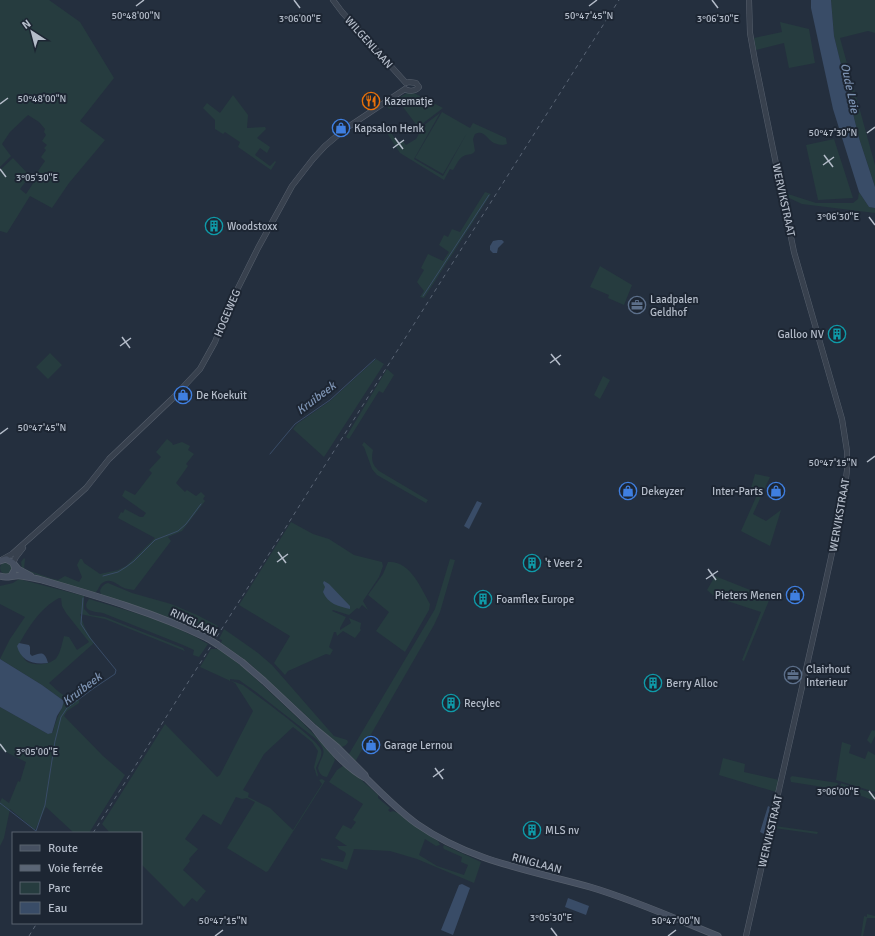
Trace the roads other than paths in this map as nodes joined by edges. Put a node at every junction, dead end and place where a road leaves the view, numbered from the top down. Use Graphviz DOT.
graph roads {
  1 [pos="333,0"];
  2 [pos="749,0"];
  3 [pos="405,86"];
  4 [pos="37,532"];
  5 [pos="1,561"];
  6 [pos="14,564"];
  7 [pos="11,576"];
  8 [pos="2,578"];
  9 [pos="41,580"];
  10 [pos="718,936"];
  11 [pos="746,936"];
  1 -- 3 [label="street, WILGENLAAN"];
  2 -- 11 [label="street, WERVIKSTRAAT"];
  3 -- 4 [label="street, HOGEWEG"];
  4 -- 5 [label="street, HOGEWEG"];
  4 -- 6 [label="street, HOGEWEG"];
  5 -- 6 [label="main road, RINGLAAN"];
  6 -- 7 [label="main road"];
  6 -- 9 [label="main road, RINGLAAN"];
  7 -- 8 [label="main road, RINGLAAN"];
  7 -- 9 [label="main road, RINGLAAN"];
  9 -- 10 [label="main road, RINGLAAN, bridge"];
}
